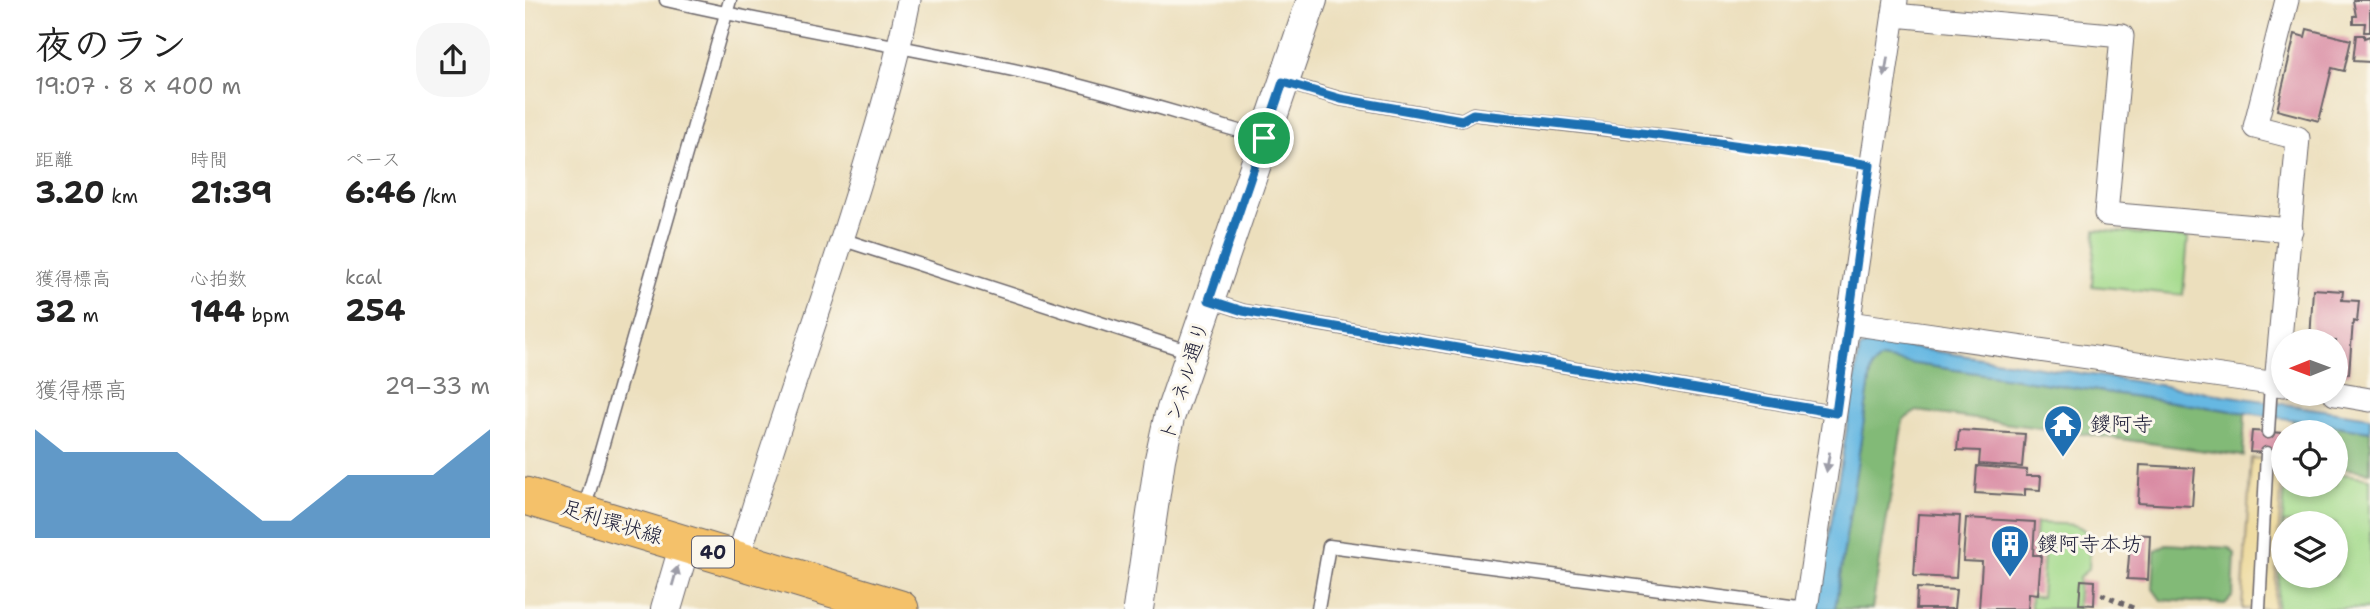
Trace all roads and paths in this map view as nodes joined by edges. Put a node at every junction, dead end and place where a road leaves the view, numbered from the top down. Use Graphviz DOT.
graph roads {
  1 [pos="666,0"];
  2 [pos="730,0"];
  3 [pos="909,0"];
  4 [pos="1312,0"];
  5 [pos="2287,0"];
  6 [pos="1895,8"];
  7 [pos="726,14"];
  8 [pos="900,48"];
  9 [pos="1283,82"];
  10 [pos="1264,138"];
  11 [pos="1726,142"];
  12 [pos="1870,165"];
  13 [pos="2291,230"];
  14 [pos="844,240"];
  15 [pos="1209,300"];
  16 [pos="1849,323"];
  17 [pos="2281,329"];
  18 [pos="1190,352"];
  19 [pos="2271,386"];
  20 [pos="2349,396"];
  21 [pos="2370,400"];
  22 [pos="2272,406"];
  23 [pos="1836,413"];
  24 [pos="2268,428"];
  25 [pos="2267,453"];
  26 [pos="525,496"];
  27 [pos="583,514"];
  28 [pos="685,544"];
  29 [pos="738,559"];
  30 [pos="2101,594"];
  31 [pos="666,609"];
  32 [pos="900,609"];
  33 [pos="1138,609"];
  34 [pos="1318,609"];
  35 [pos="1806,609"];
  36 [pos="2136,609"];
  37 [pos="2259,609"];
  1 -- 7 [label="lane"];
  2 -- 7 [label="lane"];
  3 -- 8 [label="street"];
  4 -- 9 [label="street, トンネル通り"];
  5 -- 13 [label="street"];
  6 -- 12 [label="street, one-way"];
  6 -- 13 [label="street"];
  7 -- 8 [label="lane"];
  7 -- 27 [label="lane"];
  8 -- 10 [label="lane"];
  8 -- 14 [label="street"];
  9 -- 10 [label="street, トンネル通り"];
  9 -- 11 [label="lane"];
  10 -- 15 [label="street, トンネル通り"];
  11 -- 12 [label="path"];
  12 -- 16 [label="street"];
  13 -- 17 [label="street"];
  14 -- 18 [label="lane"];
  14 -- 29 [label="street"];
  15 -- 18 [label="street, トンネル通り"];
  15 -- 23 [label="lane"];
  16 -- 19 [label="street"];
  16 -- 23 [label="street"];
  18 -- 33 [label="street, トンネル通り"];
  20 -- 21 [label="street"];
  22 -- 24 [label="lane"];
  23 -- 35 [label="street, one-way"];
  25 -- 37 [label="lane"];
  26 -- 27 [label="main road, 足利環状線 / 40"];
  27 -- 28 [label="main road, 足利環状線 / 40"];
  28 -- 29 [label="main road, 足利環状線 / 40"];
  31 -- 28 [label="street, one-way"];
  29 -- 32 [label="main road, 足利環状線 / 40"];
  30 -- 36 [label="path"];
  34 -- 35 [label="lane"];
}
